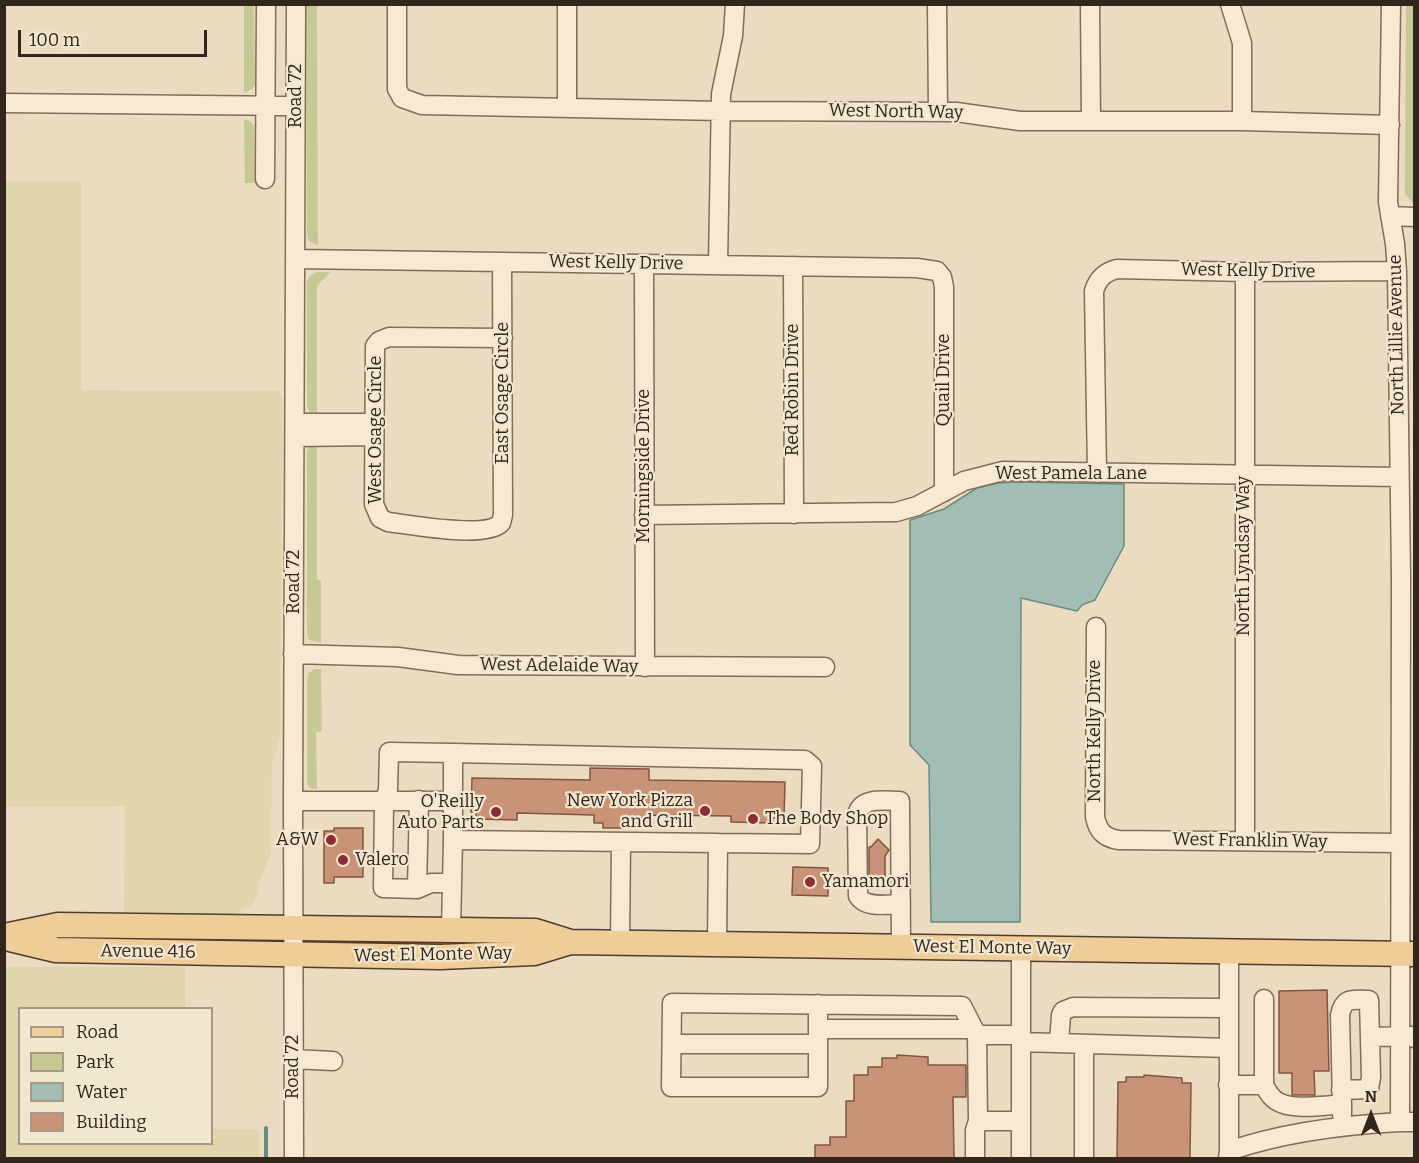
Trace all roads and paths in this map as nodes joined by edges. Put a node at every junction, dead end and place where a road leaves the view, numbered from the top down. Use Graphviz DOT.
graph roads {
  1 [pos="266,4"];
  2 [pos="296,4"];
  3 [pos="397,4"];
  4 [pos="567,4"];
  5 [pos="735,4"];
  6 [pos="937,4"];
  7 [pos="1090,4"];
  8 [pos="1230,4"];
  9 [pos="1391,4"];
  10 [pos="4,103"];
  11 [pos="265,105"];
  12 [pos="296,106"];
  13 [pos="567,108"];
  14 [pos="721,111"];
  15 [pos="938,112"];
  16 [pos="1091,121"];
  17 [pos="1242,122"];
  18 [pos="1390,125"];
  19 [pos="265,178"];
  20 [pos="1390,216"];
  21 [pos="1414,216"];
  22 [pos="296,259"];
  23 [pos="502,262"];
  24 [pos="644,264"];
  25 [pos="718,264"];
  26 [pos="793,266"];
  27 [pos="937,271"];
  28 [pos="1397,271"];
  29 [pos="1245,272"];
  30 [pos="503,338"];
  31 [pos="374,429"];
  32 [pos="295,430"];
  33 [pos="1097,472"];
  34 [pos="1244,474"];
  35 [pos="1399,477"];
  36 [pos="944,492"];
  37 [pos="794,514"];
  38 [pos="644,515"];
  39 [pos="380,518"];
  40 [pos="1408,578"];
  41 [pos="1096,627"];
  42 [pos="293,654"];
  43 [pos="645,667"];
  44 [pos="825,667"];
  45 [pos="453,753"];
  46 [pos="419,800"];
  47 [pos="293,801"];
  48 [pos="453,801"];
  49 [pos="384,802"];
  50 [pos="1407,815"];
  51 [pos="1102,833"];
  52 [pos="453,840"];
  53 [pos="1245,841"];
  54 [pos="621,842"];
  55 [pos="718,843"];
  56 [pos="1400,843"];
  57 [pos="452,883"];
  58 [pos="417,889"];
  59 [pos="901,904"];
  60 [pos="293,927"];
  61 [pos="451,928"];
  62 [pos="4,937"];
  63 [pos="570,942"];
  64 [pos="620,943"];
  65 [pos="717,944"];
  66 [pos="902,946"];
  67 [pos="1021,948"];
  68 [pos="1229,952"];
  69 [pos="1407,954"];
  70 [pos="293,955"];
  71 [pos="1263,999"];
  72 [pos="818,1004"];
  73 [pos="1229,1008"];
  74 [pos="976,1032"];
  75 [pos="818,1036"];
  76 [pos="1370,1037"];
  77 [pos="1021,1038"];
  78 [pos="1407,1038"];
  79 [pos="1059,1043"];
  80 [pos="672,1044"];
  81 [pos="1084,1045"];
  82 [pos="1229,1048"];
  83 [pos="293,1059"];
  84 [pos="333,1061"];
  85 [pos="1228,1085"];
  86 [pos="1264,1085"];
  87 [pos="1341,1097"];
  88 [pos="978,1121"];
  89 [pos="1021,1121"];
  90 [pos="1407,1122"];
  91 [pos="1343,1126"];
  92 [pos="1229,1155"];
  93 [pos="294,1158"];
  94 [pos="975,1158"];
  95 [pos="1021,1158"];
  96 [pos="1084,1158"];
  1 -- 11 [label="street"];
  2 -- 12 [label="street, Road 72"];
  3 -- 13 [label="street, West North Way"];
  4 -- 13 [label="street"];
  5 -- 14 [label="street"];
  6 -- 15 [label="street"];
  7 -- 16 [label="street"];
  8 -- 17 [label="street"];
  9 -- 18 [label="street, North Lillie Avenue"];
  10 -- 11 [label="street"];
  11 -- 12 [label="street"];
  11 -- 19 [label="street"];
  12 -- 22 [label="street, Road 72"];
  13 -- 14 [label="street, West North Way"];
  14 -- 15 [label="street, West North Way"];
  14 -- 25 [label="street"];
  15 -- 16 [label="street, West North Way"];
  16 -- 17 [label="street, West North Way"];
  17 -- 18 [label="street, West North Way"];
  18 -- 20 [label="street, North Lillie Avenue"];
  20 -- 21 [label="street"];
  20 -- 28 [label="street, North Lillie Avenue"];
  22 -- 23 [label="street, West Kelly Drive"];
  22 -- 32 [label="street, Road 72"];
  23 -- 24 [label="street, West Kelly Drive"];
  23 -- 30 [label="street, East Osage Circle"];
  24 -- 25 [label="street, West Kelly Drive"];
  24 -- 38 [label="street, Morningside Drive"];
  25 -- 26 [label="street, West Kelly Drive"];
  26 -- 27 [label="street, West Kelly Drive"];
  26 -- 37 [label="street, Red Robin Drive"];
  27 -- 36 [label="street, Quail Drive"];
  28 -- 29 [label="street, West Kelly Drive"];
  28 -- 35 [label="street, North Lillie Avenue"];
  29 -- 33 [label="street, West Kelly Drive"];
  29 -- 34 [label="street, North Lyndsay Way"];
  30 -- 31 [label="street, West Osage Circle"];
  30 -- 39 [label="street, East Osage Circle"];
  31 -- 32 [label="street"];
  31 -- 39 [label="street, West Osage Circle"];
  32 -- 42 [label="street, Road 72"];
  33 -- 34 [label="street, West Pamela Lane"];
  33 -- 36 [label="street, West Pamela Lane"];
  34 -- 35 [label="street, West Pamela Lane"];
  34 -- 53 [label="street, North Lyndsay Way"];
  35 -- 40 [label="street, North Lillie Avenue"];
  36 -- 37 [label="street, West Pamela Lane"];
  37 -- 38 [label="street, West Pamela Lane"];
  38 -- 43 [label="street, Morningside Drive"];
  40 -- 50 [label="street, North Lillie Avenue"];
  41 -- 51 [label="street, North Kelly Drive"];
  42 -- 43 [label="street, West Adelaide Way"];
  42 -- 47 [label="street, Road 72"];
  43 -- 44 [label="street, West Adelaide Way"];
  45 -- 48 [label="street"];
  45 -- 49 [label="street"];
  45 -- 55 [label="street"];
  46 -- 48 [label="street"];
  46 -- 49 [label="street"];
  46 -- 58 [label="street"];
  47 -- 49 [label="street"];
  47 -- 60 [label="street, Road 72"];
  48 -- 52 [label="street"];
  49 -- 58 [label="street"];
  50 -- 56 [label="street, North Lillie Avenue"];
  51 -- 53 [label="street, West Franklin Way"];
  52 -- 54 [label="street"];
  52 -- 57 [label="street"];
  53 -- 56 [label="street, West Franklin Way"];
  54 -- 55 [label="street"];
  54 -- 64 [label="street"];
  55 -- 65 [label="street"];
  56 -- 69 [label="street, North Lillie Avenue"];
  57 -- 58 [label="street"];
  57 -- 61 [label="street"];
  59 -- 59 [label="street"];
  59 -- 66 [label="street"];
  60 -- 61 [label="main road, West El Monte Way"];
  60 -- 62 [label="main road, Avenue 416"];
  60 -- 70 [label="street, Road 72"];
  61 -- 63 [label="main road, West El Monte Way"];
  62 -- 70 [label="main road, Avenue 416"];
  63 -- 64 [label="main road, West El Monte Way"];
  63 -- 70 [label="main road, West El Monte Way"];
  64 -- 65 [label="main road, West El Monte Way"];
  65 -- 66 [label="main road, West El Monte Way"];
  66 -- 67 [label="main road, West El Monte Way"];
  67 -- 68 [label="main road, West El Monte Way"];
  67 -- 77 [label="street"];
  68 -- 69 [label="main road, West El Monte Way"];
  68 -- 73 [label="street"];
  69 -- 78 [label="street, North Lillie Avenue"];
  70 -- 83 [label="street, Road 72"];
  71 -- 86 [label="street"];
  72 -- 74 [label="street"];
  72 -- 75 [label="street"];
  72 -- 80 [label="street"];
  73 -- 79 [label="street"];
  73 -- 82 [label="street"];
  74 -- 75 [label="street"];
  74 -- 77 [label="street"];
  74 -- 88 [label="street"];
  75 -- 80 [label="street"];
  75 -- 80 [label="street"];
  76 -- 78 [label="street"];
  76 -- 87 [label="street"];
  76 -- 87 [label="street"];
  77 -- 79 [label="street"];
  77 -- 89 [label="street"];
  78 -- 90 [label="street, North Lillie Avenue"];
  79 -- 81 [label="street"];
  81 -- 82 [label="street"];
  81 -- 96 [label="street"];
  82 -- 85 [label="street"];
  83 -- 84 [label="street"];
  83 -- 93 [label="street, Road 72"];
  85 -- 86 [label="street"];
  85 -- 92 [label="street"];
  86 -- 87 [label="street"];
  87 -- 91 [label="street"];
  88 -- 89 [label="street"];
  88 -- 94 [label="street"];
  89 -- 95 [label="street"];
  90 -- 91 [label="street"];
  91 -- 92 [label="street"];
}
